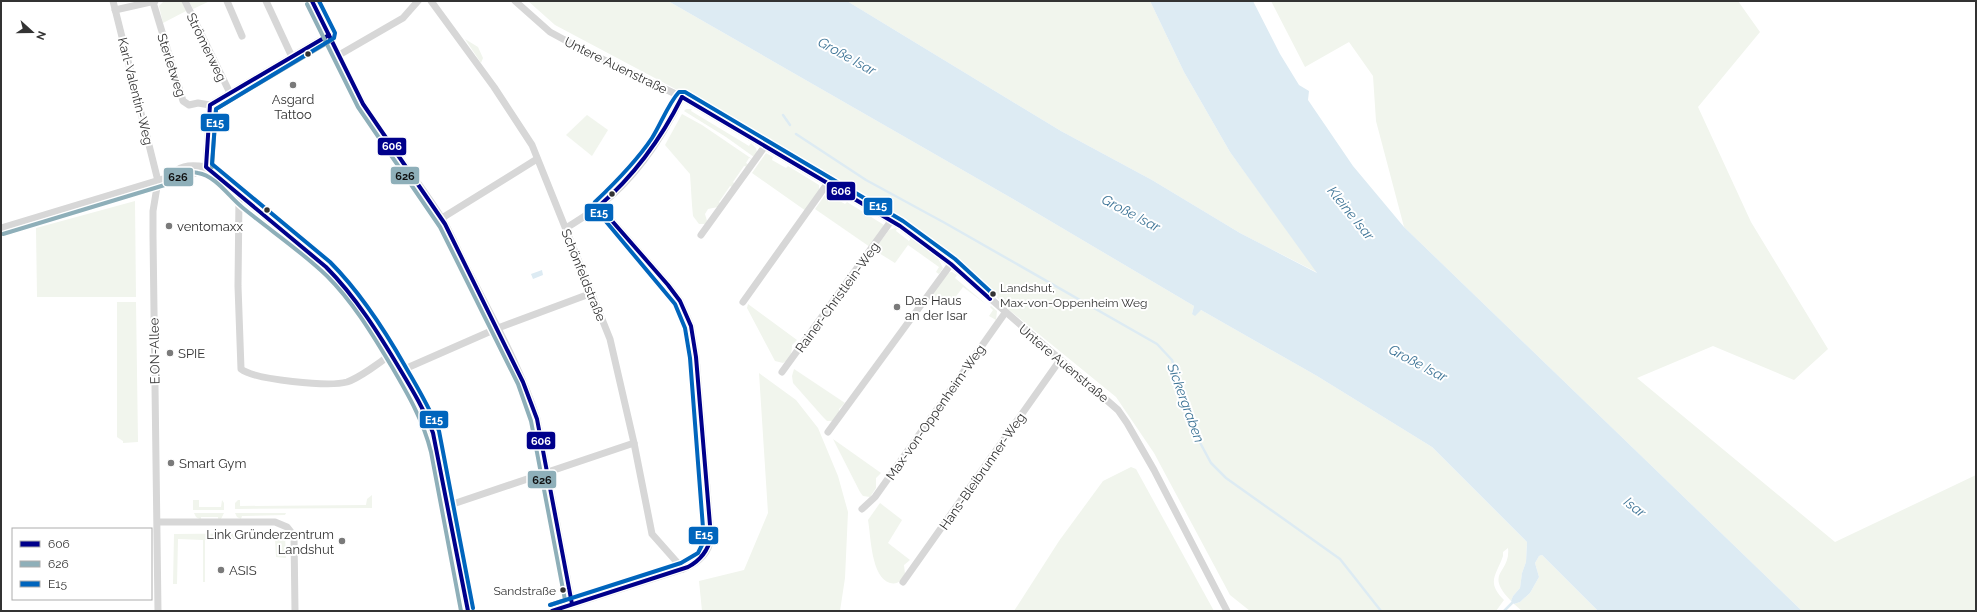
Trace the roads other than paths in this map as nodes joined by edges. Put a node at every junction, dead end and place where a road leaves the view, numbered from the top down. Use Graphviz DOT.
graph roads {
  1 [pos="113,1"];
  2 [pos="154,1"];
  3 [pos="185,1"];
  4 [pos="226,1"];
  5 [pos="266,1"];
  6 [pos="312,1"];
  7 [pos="418,1"];
  8 [pos="431,1"];
  9 [pos="514,1"];
  10 [pos="115,10"];
  11 [pos="329,35"];
  12 [pos="242,36"];
  13 [pos="339,55"];
  14 [pos="292,57"];
  15 [pos="230,93"];
  16 [pos="682,97"];
  17 [pos="210,105"];
  18 [pos="765,146"];
  19 [pos="537,159"];
  20 [pos="206,167"];
  21 [pos="158,181"];
  22 [pos="827,184"];
  23 [pos="239,197"];
  24 [pos="599,206"];
  25 [pos="442,218"];
  26 [pos="891,220"];
  27 [pos="1,228"];
  28 [pos="566,228"];
  29 [pos="701,235"];
  30 [pos="951,264"];
  31 [pos="592,292"];
  32 [pos="743,302"];
  33 [pos="1005,312"];
  34 [pos="498,328"];
  35 [pos="391,354"];
  36 [pos="1060,360"];
  37 [pos="400,371"];
  38 [pos="782,372"];
  39 [pos="828,432"];
  40 [pos="634,443"];
  41 [pos="548,472"];
  42 [pos="447,506"];
  43 [pos="862,509"];
  44 [pos="158,522"];
  45 [pos="683,569"];
  46 [pos="903,582"];
  47 [pos="572,604"];
  48 [pos="158,611"];
  49 [pos="295,611"];
  50 [pos="468,611"];
  51 [pos="552,611"];
  52 [pos="1227,611"];
  1 -- 10 [label="street, Karl-Valentin-Weg"];
  2 -- 10 [label="street"];
  2 -- 17 [label="street, Sterletweg"];
  3 -- 15 [label="street, Strömerweg"];
  4 -- 12 [label="street"];
  5 -- 14 [label="street"];
  6 -- 11 [label="street"];
  7 -- 13 [label="street"];
  8 -- 19 [label="street, Schönfeldstraße"];
  9 -- 16 [label="street, Untere Auenstraße"];
  10 -- 21 [label="street, Karl-Valentin-Weg"];
  11 -- 13 [label="street"];
  11 -- 14 [label="street"];
  13 -- 25 [label="street"];
  14 -- 15 [label="street"];
  15 -- 17 [label="street"];
  16 -- 18 [label="street, Untere Auenstraße"];
  16 -- 24 [label="street"];
  17 -- 20 [label="street"];
  18 -- 22 [label="street, Untere Auenstraße"];
  18 -- 29 [label="street"];
  19 -- 25 [label="street"];
  19 -- 28 [label="street, Schönfeldstraße"];
  20 -- 21 [label="street"];
  20 -- 23 [label="street"];
  21 -- 27 [label="street"];
  21 -- 44 [label="street, E.ON-Allee"];
  22 -- 26 [label="street, Untere Auenstraße"];
  22 -- 32 [label="street"];
  23 -- 35 [label="street"];
  23 -- 35 [label="street"];
  24 -- 28 [label="street"];
  24 -- 45 [label="street"];
  25 -- 34 [label="street"];
  26 -- 30 [label="street, Untere Auenstraße"];
  26 -- 38 [label="street, Rainer-Christlein-Weg"];
  28 -- 31 [label="street, Schönfeldstraße"];
  30 -- 33 [label="street, Untere Auenstraße"];
  30 -- 39 [label="street"];
  31 -- 34 [label="street"];
  31 -- 40 [label="street, Schönfeldstraße"];
  33 -- 36 [label="street, Untere Auenstraße"];
  33 -- 43 [label="street, Max-von-Oppenheim-Weg"];
  34 -- 37 [label="street"];
  34 -- 41 [label="street"];
  35 -- 37 [label="street"];
  36 -- 46 [label="street, Hans-Bleibrunner-Weg"];
  36 -- 52 [label="street, Untere Auenstraße"];
  37 -- 42 [label="street"];
  40 -- 41 [label="street"];
  40 -- 45 [label="street, Schönfeldstraße"];
  41 -- 42 [label="street"];
  41 -- 47 [label="street"];
  42 -- 50 [label="street"];
  44 -- 48 [label="street, E.ON-Allee"];
  44 -- 49 [label="street"];
  45 -- 47 [label="street"];
  47 -- 51 [label="street"];
}
